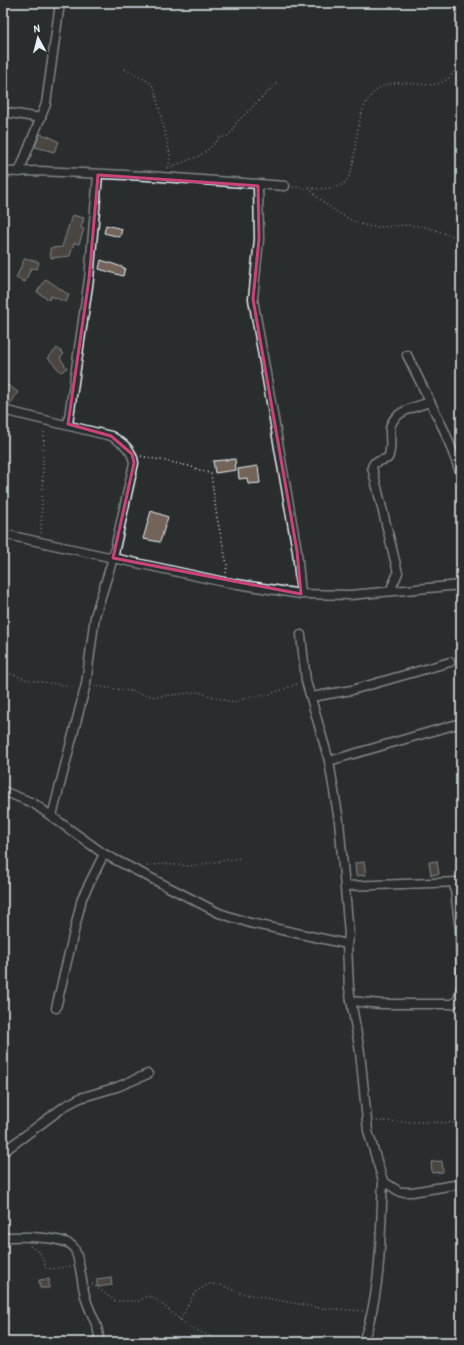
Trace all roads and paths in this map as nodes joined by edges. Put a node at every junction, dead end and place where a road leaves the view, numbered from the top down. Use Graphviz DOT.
graph roads {
  1 [pos="60,3"];
  2 [pos="461,57"];
  3 [pos="125,69"];
  4 [pos="278,82"];
  5 [pos="3,112"];
  6 [pos="41,118"];
  7 [pos="169,167"];
  8 [pos="162,170"];
  9 [pos="3,172"];
  10 [pos="19,172"];
  11 [pos="98,175"];
  12 [pos="258,186"];
  13 [pos="285,186"];
  14 [pos="309,188"];
  15 [pos="461,238"];
  16 [pos="407,355"];
  17 [pos="430,402"];
  18 [pos="3,410"];
  19 [pos="44,419"];
  20 [pos="68,424"];
  21 [pos="132,454"];
  22 [pos="461,474"];
  23 [pos="3,534"];
  24 [pos="40,543"];
  25 [pos="113,558"];
  26 [pos="224,582"];
  27 [pos="461,585"];
  28 [pos="390,591"];
  29 [pos="301,594"];
  30 [pos="301,635"];
  31 [pos="450,662"];
  32 [pos="3,671"];
  33 [pos="306,681"];
  34 [pos="86,684"];
  35 [pos="311,697"];
  36 [pos="461,723"];
  37 [pos="329,761"];
  38 [pos="3,791"];
  39 [pos="52,816"];
  40 [pos="104,854"];
  41 [pos="241,858"];
  42 [pos="147,866"];
  43 [pos="458,882"];
  44 [pos="346,886"];
  45 [pos="347,944"];
  46 [pos="461,972"];
  47 [pos="461,988"];
  48 [pos="351,1001"];
  49 [pos="56,1008"];
  50 [pos="148,1074"];
  51 [pos="367,1122"];
  52 [pos="461,1123"];
  53 [pos="3,1152"];
  54 [pos="383,1181"];
  55 [pos="461,1184"];
  56 [pos="20,1237"];
  57 [pos="3,1238"];
  58 [pos="78,1264"];
  59 [pos="82,1285"];
  60 [pos="364,1311"];
  61 [pos="180,1320"];
  62 [pos="99,1342"];
  63 [pos="222,1342"];
  64 [pos="363,1342"];
  1 -- 6 [label="street"];
  2 -- 14 [label="path"];
  3 -- 7 [label="path"];
  4 -- 7 [label="path"];
  5 -- 6 [label="street"];
  6 -- 10 [label="street"];
  7 -- 8 [label="path"];
  9 -- 10 [label="street"];
  10 -- 11 [label="street"];
  11 -- 12 [label="street"];
  11 -- 20 [label="street"];
  12 -- 13 [label="street"];
  12 -- 29 [label="street"];
  13 -- 14 [label="path"];
  14 -- 15 [label="path"];
  16 -- 17 [label="street"];
  17 -- 22 [label="street"];
  17 -- 28 [label="street"];
  18 -- 19 [label="street"];
  19 -- 20 [label="street"];
  19 -- 24 [label="path"];
  20 -- 21 [label="street"];
  21 -- 25 [label="street"];
  21 -- 26 [label="path"];
  23 -- 24 [label="street"];
  24 -- 25 [label="street"];
  25 -- 26 [label="street"];
  25 -- 34 [label="street"];
  26 -- 29 [label="street"];
  27 -- 28 [label="street"];
  28 -- 29 [label="street"];
  30 -- 33 [label="street"];
  31 -- 35 [label="street"];
  32 -- 34 [label="path"];
  33 -- 34 [label="path"];
  33 -- 35 [label="street"];
  34 -- 39 [label="street"];
  35 -- 37 [label="street"];
  36 -- 37 [label="street"];
  37 -- 44 [label="street"];
  38 -- 39 [label="street"];
  39 -- 40 [label="street"];
  40 -- 45 [label="street"];
  40 -- 49 [label="street"];
  41 -- 42 [label="path"];
  43 -- 44 [label="street"];
  43 -- 46 [label="street"];
  44 -- 45 [label="street"];
  45 -- 48 [label="street"];
  47 -- 48 [label="street"];
  48 -- 51 [label="street"];
  50 -- 53 [label="street"];
  51 -- 52 [label="path"];
  51 -- 54 [label="street"];
  54 -- 55 [label="street"];
  54 -- 64 [label="street"];
  56 -- 57 [label="street"];
  56 -- 58 [label="street"];
  56 -- 58 [label="path"];
  58 -- 59 [label="street"];
  59 -- 61 [label="path"];
  59 -- 62 [label="street"];
  60 -- 61 [label="path"];
  61 -- 63 [label="path"];
}
